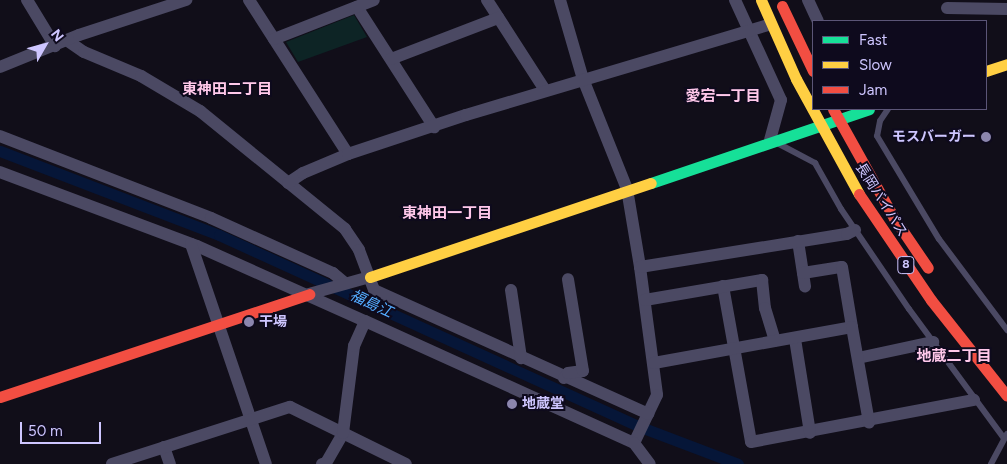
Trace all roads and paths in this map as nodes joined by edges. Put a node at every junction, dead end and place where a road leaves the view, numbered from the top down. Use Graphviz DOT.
graph roads {
  1 [pos="27,0"];
  2 [pos="186,0"];
  3 [pos="249,0"];
  4 [pos="374,0"];
  5 [pos="487,0"];
  6 [pos="560,0"];
  7 [pos="735,0"];
  8 [pos="761,0"];
  9 [pos="779,0"];
  10 [pos="808,0"];
  11 [pos="356,7"];
  12 [pos="1007,9"];
  13 [pos="947,10"];
  14 [pos="498,18"];
  15 [pos="818,20"];
  16 [pos="772,24"];
  17 [pos="749,32"];
  18 [pos="274,39"];
  19 [pos="68,41"];
  20 [pos="55,46"];
  21 [pos="392,59"];
  22 [pos="1007,64"];
  23 [pos="0,67"];
  24 [pos="812,69"];
  25 [pos="987,71"];
  26 [pos="583,79"];
  27 [pos="545,90"];
  28 [pos="812,107"];
  29 [pos="813,110"];
  30 [pos="834,110"];
  31 [pos="865,110"];
  32 [pos="887,110"];
  33 [pos="839,119"];
  34 [pos="820,124"];
  35 [pos="434,127"];
  36 [pos="0,136"];
  37 [pos="770,140"];
  38 [pos="348,154"];
  39 [pos="0,172"];
  40 [pos="288,183"];
  41 [pos="627,189"];
  42 [pos="855,230"];
  43 [pos="798,241"];
  44 [pos="190,244"];
  45 [pos="640,267"];
  46 [pos="932,275"];
  47 [pos="370,277"];
  48 [pos="568,279"];
  49 [pos="340,284"];
  50 [pos="723,286"];
  51 [pos="511,290"];
  52 [pos="306,294"];
  53 [pos="645,300"];
  54 [pos="365,320"];
  55 [pos="217,323"];
  56 [pos="852,327"];
  57 [pos="1007,330"];
  58 [pos="795,338"];
  59 [pos="775,340"];
  60 [pos="933,342"];
  61 [pos="735,350"];
  62 [pos="521,358"];
  63 [pos="858,358"];
  64 [pos="654,363"];
  65 [pos="564,378"];
  66 [pos="1007,396"];
  67 [pos="0,397"];
  68 [pos="974,400"];
  69 [pos="647,417"];
  70 [pos="250,418"];
  71 [pos="869,422"];
  72 [pos="810,432"];
  73 [pos="343,433"];
  74 [pos="1005,435"];
  75 [pos="636,439"];
  76 [pos="164,446"];
  77 [pos="388,460"];
  78 [pos="112,464"];
  79 [pos="170,464"];
  80 [pos="266,464"];
  81 [pos="322,464"];
  82 [pos="406,464"];
  83 [pos="650,464"];
  84 [pos="991,464"];
  1 -- 20 [label="street"];
  2 -- 19 [label="street"];
  3 -- 18 [label="street"];
  4 -- 11 [label="street"];
  5 -- 14 [label="street"];
  6 -- 26 [label="street"];
  7 -- 17 [label="street"];
  8 -- 16 [label="main road, 長岡バイパス / 8"];
  9 -- 24 [label="main road"];
  10 -- 15 [label="street"];
  11 -- 18 [label="street"];
  11 -- 21 [label="street"];
  12 -- 13 [label="street"];
  14 -- 21 [label="street"];
  14 -- 27 [label="street"];
  16 -- 17 [label="street"];
  16 -- 28 [label="main road, 長岡バイパス / 8"];
  17 -- 26 [label="street"];
  17 -- 37 [label="street"];
  18 -- 38 [label="street"];
  19 -- 20 [label="street"];
  19 -- 40 [label="street"];
  20 -- 23 [label="street"];
  21 -- 35 [label="street"];
  22 -- 25 [label="main road"];
  26 -- 27 [label="street"];
  26 -- 41 [label="street"];
  27 -- 35 [label="street"];
  29 -- 34 [label="main road, 長岡バイパス / 8"];
  30 -- 33 [label="main road, 長岡バイパス / 8"];
  31 -- 33 [label="main road"];
  32 -- 57 [label="lane"];
  33 -- 34 [label="main road"];
  33 -- 46 [label="main road, 長岡バイパス / 8"];
  34 -- 37 [label="main road"];
  34 -- 66 [label="main road, 長岡バイパス / 8"];
  35 -- 38 [label="street"];
  36 -- 49 [label="street"];
  37 -- 41 [label="main road"];
  37 -- 42 [label="lane"];
  38 -- 40 [label="street"];
  39 -- 44 [label="street"];
  40 -- 47 [label="street"];
  41 -- 45 [label="street"];
  41 -- 47 [label="main road"];
  42 -- 43 [label="street"];
  42 -- 60 [label="lane"];
  43 -- 45 [label="street"];
  43 -- 56 [label="street"];
  44 -- 52 [label="street"];
  44 -- 55 [label="street"];
  45 -- 53 [label="street"];
  47 -- 49 [label="street"];
  47 -- 62 [label="street"];
  48 -- 65 [label="street"];
  49 -- 52 [label="street"];
  50 -- 53 [label="street"];
  50 -- 59 [label="street"];
  50 -- 61 [label="street"];
  51 -- 62 [label="street"];
  52 -- 54 [label="street"];
  52 -- 55 [label="main road"];
  53 -- 64 [label="street"];
  54 -- 73 [label="street"];
  54 -- 75 [label="street"];
  55 -- 67 [label="main road"];
  55 -- 70 [label="street"];
  56 -- 58 [label="street"];
  56 -- 63 [label="street"];
  58 -- 59 [label="street"];
  58 -- 72 [label="street"];
  59 -- 61 [label="street"];
  60 -- 63 [label="street"];
  60 -- 68 [label="lane"];
  61 -- 64 [label="street"];
  61 -- 72 [label="street"];
  62 -- 65 [label="street"];
  63 -- 71 [label="street"];
  64 -- 69 [label="street"];
  65 -- 69 [label="street"];
  68 -- 71 [label="street"];
  68 -- 74 [label="lane"];
  69 -- 75 [label="street"];
  70 -- 73 [label="street"];
  70 -- 76 [label="street"];
  70 -- 80 [label="street"];
  71 -- 72 [label="street"];
  73 -- 77 [label="street"];
  73 -- 81 [label="street"];
  74 -- 84 [label="lane"];
  75 -- 83 [label="street"];
  76 -- 78 [label="street"];
  76 -- 79 [label="street"];
  77 -- 82 [label="street"];
}
